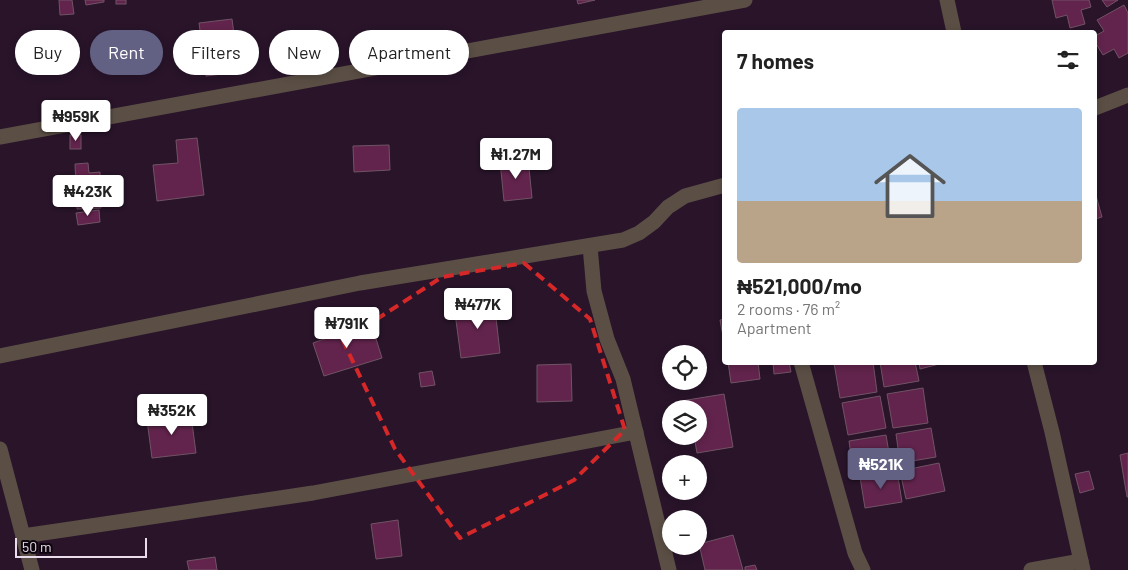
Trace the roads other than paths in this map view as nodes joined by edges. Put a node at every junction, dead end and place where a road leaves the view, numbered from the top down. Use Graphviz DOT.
graph roads {
  1 [pos="745,0"];
  2 [pos="946,0"];
  3 [pos="703,4"];
  4 [pos="954,30"];
  5 [pos="1128,95"];
  6 [pos="1097,107"];
  7 [pos="0,137"];
  8 [pos="722,186"];
  9 [pos="590,246"];
  10 [pos="0,356"];
  11 [pos="802,365"];
  12 [pos="1035,365"];
  13 [pos="636,432"];
  14 [pos="0,449"];
  15 [pos="23,536"];
  16 [pos="1082,566"];
  17 [pos="32,570"];
  18 [pos="669,570"];
  19 [pos="862,570"];
  20 [pos="1031,570"];
  1 -- 3 [label="street"];
  2 -- 4 [label="street"];
  3 -- 7 [label="street"];
  5 -- 6 [label="street"];
  8 -- 9 [label="street"];
  9 -- 10 [label="street"];
  9 -- 13 [label="street"];
  11 -- 19 [label="street"];
  12 -- 16 [label="street"];
  13 -- 15 [label="street"];
  13 -- 18 [label="street"];
  14 -- 15 [label="street"];
  15 -- 17 [label="street"];
  16 -- 20 [label="street"];
}
